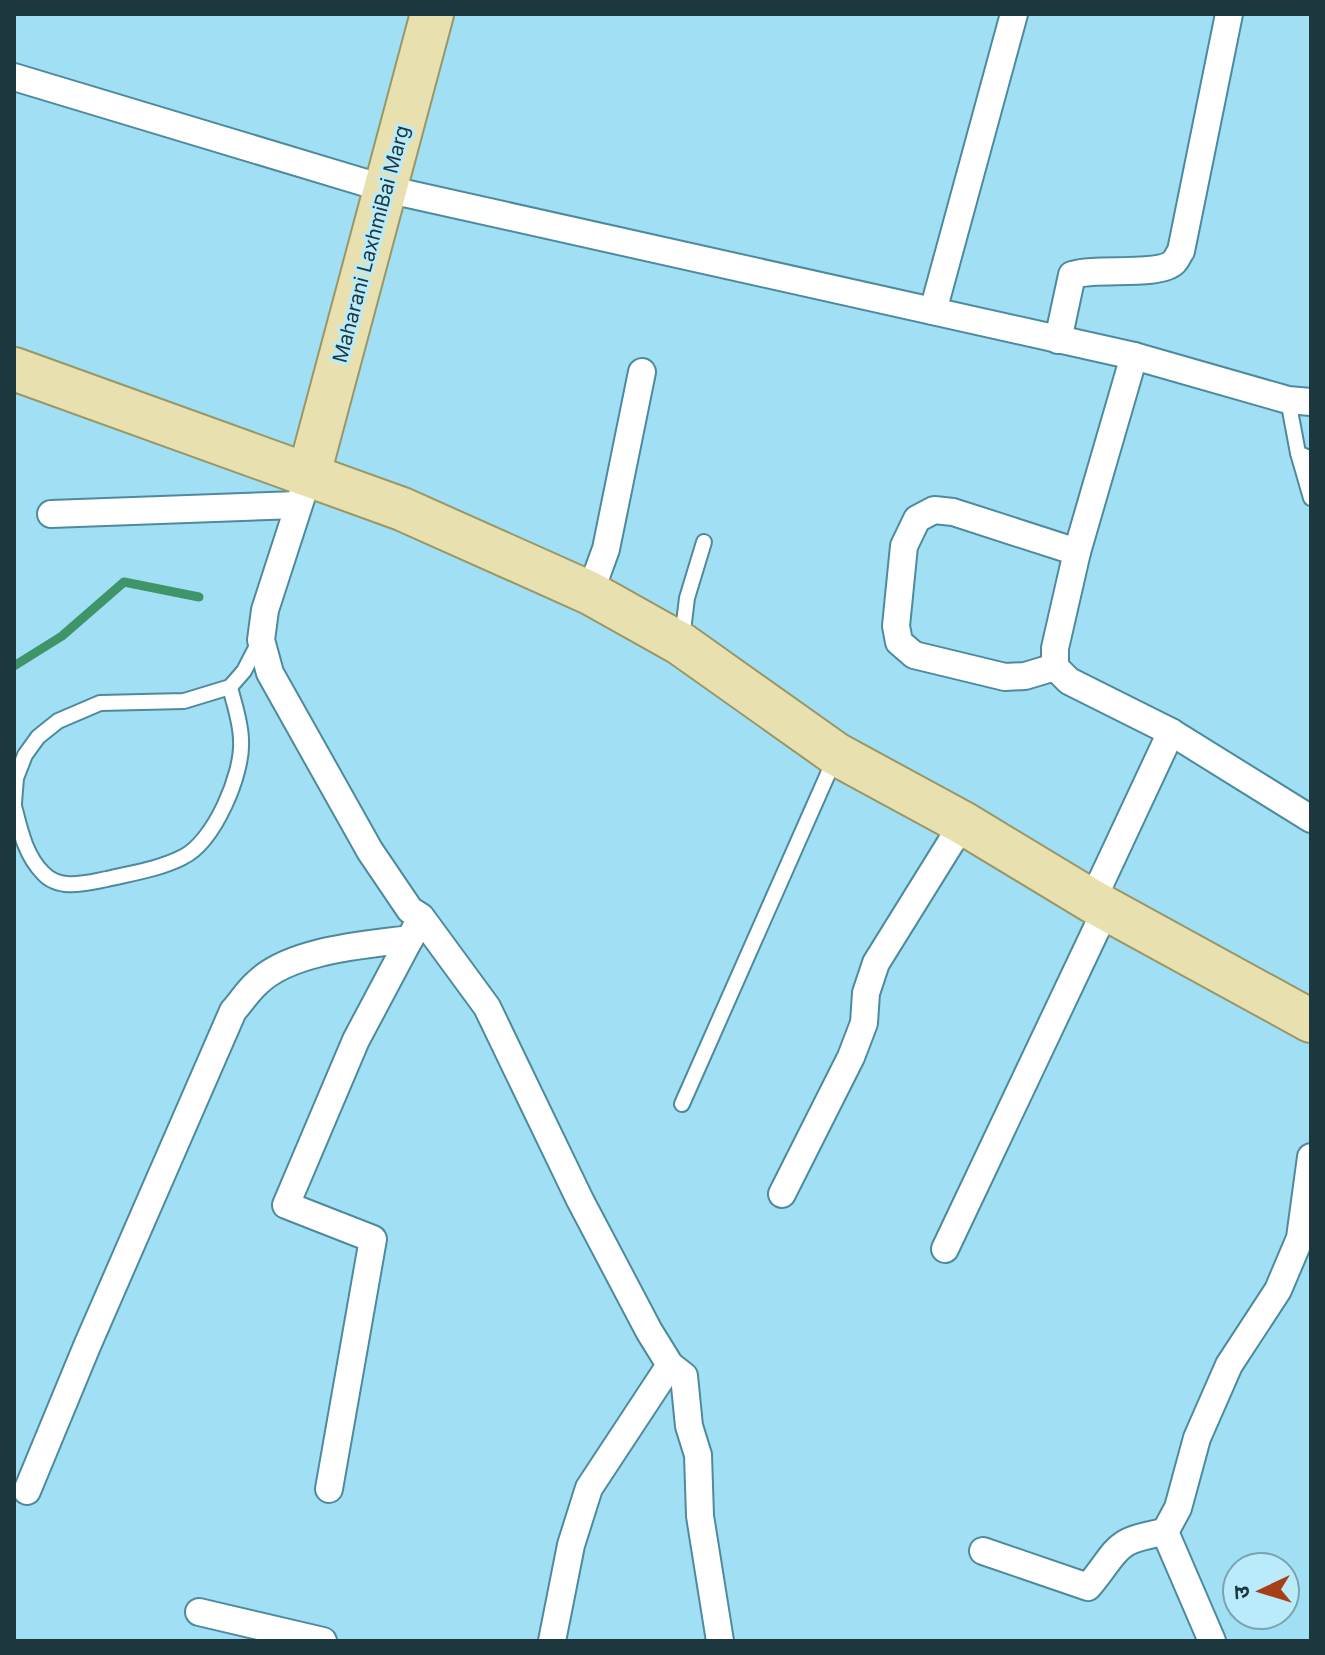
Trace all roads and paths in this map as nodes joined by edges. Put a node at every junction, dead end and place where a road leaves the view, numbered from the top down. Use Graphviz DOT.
graph roads {
  1 [pos="432,14"];
  2 [pos="1014,14"];
  3 [pos="1229,14"];
  4 [pos="14,77"];
  5 [pos="386,189"];
  6 [pos="933,311"];
  7 [pos="1058,340"];
  8 [pos="1134,356"];
  9 [pos="14,369"];
  10 [pos="642,372"];
  11 [pos="1300,401"];
  12 [pos="1304,456"];
  13 [pos="304,489"];
  14 [pos="1311,498"];
  15 [pos="51,514"];
  16 [pos="704,542"];
  17 [pos="1077,552"];
  18 [pos="590,593"];
  19 [pos="261,640"];
  20 [pos="681,644"];
  21 [pos="1055,667"];
  22 [pos="230,687"];
  23 [pos="1171,732"];
  24 [pos="836,754"];
  25 [pos="14,804"];
  26 [pos="1311,819"];
  27 [pos="963,823"];
  28 [pos="1099,905"];
  29 [pos="415,928"];
  30 [pos="1311,1021"];
  31 [pos="682,1104"];
  32 [pos="1311,1157"];
  33 [pos="782,1194"];
  34 [pos="945,1249"];
  35 [pos="670,1365"];
  36 [pos="329,1489"];
  37 [pos="27,1491"];
  38 [pos="1165,1532"];
  39 [pos="983,1551"];
  40 [pos="199,1612"];
  41 [pos="323,1641"];
  42 [pos="552,1641"];
  43 [pos="720,1641"];
  44 [pos="1212,1641"];
  1 -- 5 [label="main road, Maharani LaxhmiBai Marg"];
  2 -- 6 [label="street"];
  3 -- 7 [label="street"];
  4 -- 5 [label="street"];
  5 -- 6 [label="street"];
  5 -- 13 [label="main road, Maharani LaxhmiBai Marg"];
  6 -- 7 [label="street"];
  7 -- 8 [label="street"];
  8 -- 11 [label="street"];
  8 -- 17 [label="street"];
  9 -- 13 [label="main road"];
  10 -- 18 [label="street"];
  11 -- 12 [label="lane"];
  12 -- 14 [label="lane"];
  13 -- 15 [label="street"];
  13 -- 18 [label="main road"];
  13 -- 19 [label="street"];
  16 -- 20 [label="lane"];
  17 -- 21 [label="street"];
  17 -- 21 [label="street"];
  18 -- 20 [label="main road"];
  19 -- 22 [label="lane"];
  19 -- 29 [label="street"];
  20 -- 24 [label="main road"];
  21 -- 23 [label="street"];
  22 -- 25 [label="lane"];
  22 -- 25 [label="lane"];
  23 -- 26 [label="street"];
  23 -- 28 [label="street"];
  24 -- 27 [label="main road"];
  24 -- 31 [label="lane"];
  27 -- 28 [label="main road"];
  27 -- 33 [label="street"];
  28 -- 30 [label="main road"];
  28 -- 34 [label="street"];
  29 -- 35 [label="street"];
  29 -- 36 [label="street"];
  29 -- 37 [label="street"];
  32 -- 38 [label="street"];
  35 -- 42 [label="street"];
  35 -- 43 [label="street"];
  38 -- 39 [label="street"];
  38 -- 44 [label="street"];
  40 -- 41 [label="street"];
}
